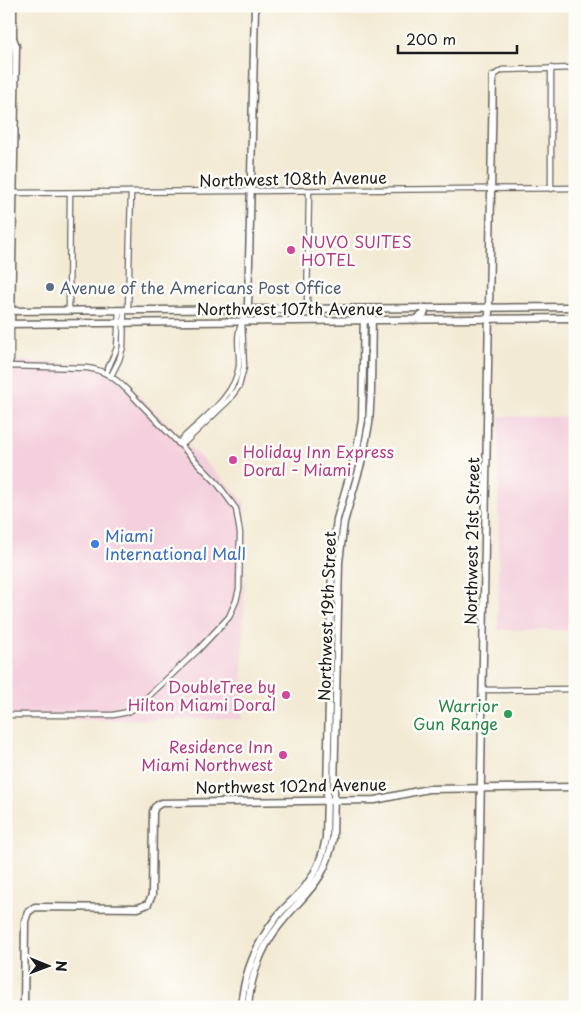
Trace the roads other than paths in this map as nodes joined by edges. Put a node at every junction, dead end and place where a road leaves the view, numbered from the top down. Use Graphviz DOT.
graph roads {
  1 [pos="13,6"];
  2 [pos="251,6"];
  3 [pos="255,6"];
  4 [pos="13,38"];
  5 [pos="551,68"];
  6 [pos="575,68"];
  7 [pos="493,76"];
  8 [pos="252,115"];
  9 [pos="6,188"];
  10 [pos="575,188"];
  11 [pos="490,189"];
  12 [pos="551,189"];
  13 [pos="250,191"];
  14 [pos="309,191"];
  15 [pos="131,192"];
  16 [pos="9,193"];
  17 [pos="70,193"];
  18 [pos="9,245"];
  19 [pos="575,307"];
  20 [pos="372,308"];
  21 [pos="426,308"];
  22 [pos="488,308"];
  23 [pos="247,309"];
  24 [pos="307,309"];
  25 [pos="364,309"];
  26 [pos="69,310"];
  27 [pos="124,310"];
  28 [pos="8,311"];
  29 [pos="575,318"];
  30 [pos="413,320"];
  31 [pos="488,320"];
  32 [pos="364,321"];
  33 [pos="372,321"];
  34 [pos="242,322"];
  35 [pos="121,323"];
  36 [pos="8,324"];
  37 [pos="7,364"];
  38 [pos="109,375"];
  39 [pos="179,444"];
  40 [pos="575,689"];
  41 [pos="482,690"];
  42 [pos="6,715"];
  43 [pos="575,787"];
  44 [pos="480,788"];
  45 [pos="331,801"];
  46 [pos="307,890"];
  47 [pos="24,1007"];
  48 [pos="241,1007"];
  49 [pos="248,1007"];
  50 [pos="477,1007"];
  1 -- 4 [label="street"];
  2 -- 8 [label="street"];
  3 -- 8 [label="street"];
  4 -- 9 [label="street"];
  4 -- 16 [label="street"];
  5 -- 6 [label="street"];
  5 -- 7 [label="street"];
  5 -- 12 [label="street"];
  7 -- 11 [label="street, Northwest 21st Street"];
  8 -- 13 [label="street"];
  10 -- 12 [label="street, Northwest 108th Avenue"];
  11 -- 12 [label="street, Northwest 108th Avenue"];
  11 -- 14 [label="street, Northwest 108th Avenue"];
  11 -- 22 [label="street, Northwest 21st Street"];
  13 -- 14 [label="street, Northwest 108th Avenue"];
  13 -- 15 [label="street, Northwest 108th Avenue"];
  13 -- 23 [label="street"];
  14 -- 24 [label="street"];
  15 -- 17 [label="street, Northwest 108th Avenue"];
  15 -- 27 [label="street"];
  16 -- 17 [label="street, Northwest 108th Avenue"];
  16 -- 18 [label="street"];
  17 -- 26 [label="street"];
  18 -- 28 [label="street"];
  19 -- 22 [label="street, Northwest 107th Avenue"];
  20 -- 21 [label="street, Northwest 107th Avenue"];
  20 -- 25 [label="street, Northwest 107th Avenue"];
  20 -- 33 [label="street, Northwest 19th Street"];
  21 -- 22 [label="street, Northwest 107th Avenue"];
  21 -- 30 [label="street"];
  22 -- 31 [label="street, Northwest 21st Street"];
  23 -- 24 [label="street, Northwest 107th Avenue"];
  23 -- 27 [label="street, Northwest 107th Avenue"];
  23 -- 34 [label="street"];
  24 -- 25 [label="street, Northwest 107th Avenue"];
  25 -- 32 [label="street, Northwest 19th Street"];
  26 -- 27 [label="street, Northwest 107th Avenue"];
  26 -- 28 [label="street, Northwest 107th Avenue"];
  27 -- 35 [label="street"];
  28 -- 36 [label="street"];
  29 -- 31 [label="street, Northwest 107th Avenue"];
  30 -- 31 [label="street, Northwest 107th Avenue"];
  30 -- 33 [label="street, Northwest 107th Avenue"];
  31 -- 41 [label="street, Northwest 21st Street"];
  32 -- 33 [label="street, Northwest 107th Avenue"];
  32 -- 34 [label="street, Northwest 107th Avenue"];
  32 -- 45 [label="street, Northwest 19th Street"];
  33 -- 45 [label="street, Northwest 19th Street"];
  34 -- 35 [label="street, Northwest 107th Avenue"];
  34 -- 39 [label="street"];
  35 -- 36 [label="street, Northwest 107th Avenue"];
  35 -- 38 [label="street"];
  36 -- 37 [label="street"];
  37 -- 38 [label="street"];
  38 -- 39 [label="street"];
  39 -- 42 [label="street"];
  40 -- 41 [label="street"];
  41 -- 44 [label="street, Northwest 21st Street"];
  43 -- 44 [label="street, Northwest 102nd Avenue"];
  44 -- 45 [label="street, Northwest 102nd Avenue"];
  44 -- 50 [label="street, Northwest 21st Street"];
  45 -- 46 [label="street, Northwest 19th Street"];
  45 -- 47 [label="street, Northwest 102nd Avenue"];
  46 -- 48 [label="street"];
  46 -- 49 [label="street"];
}
